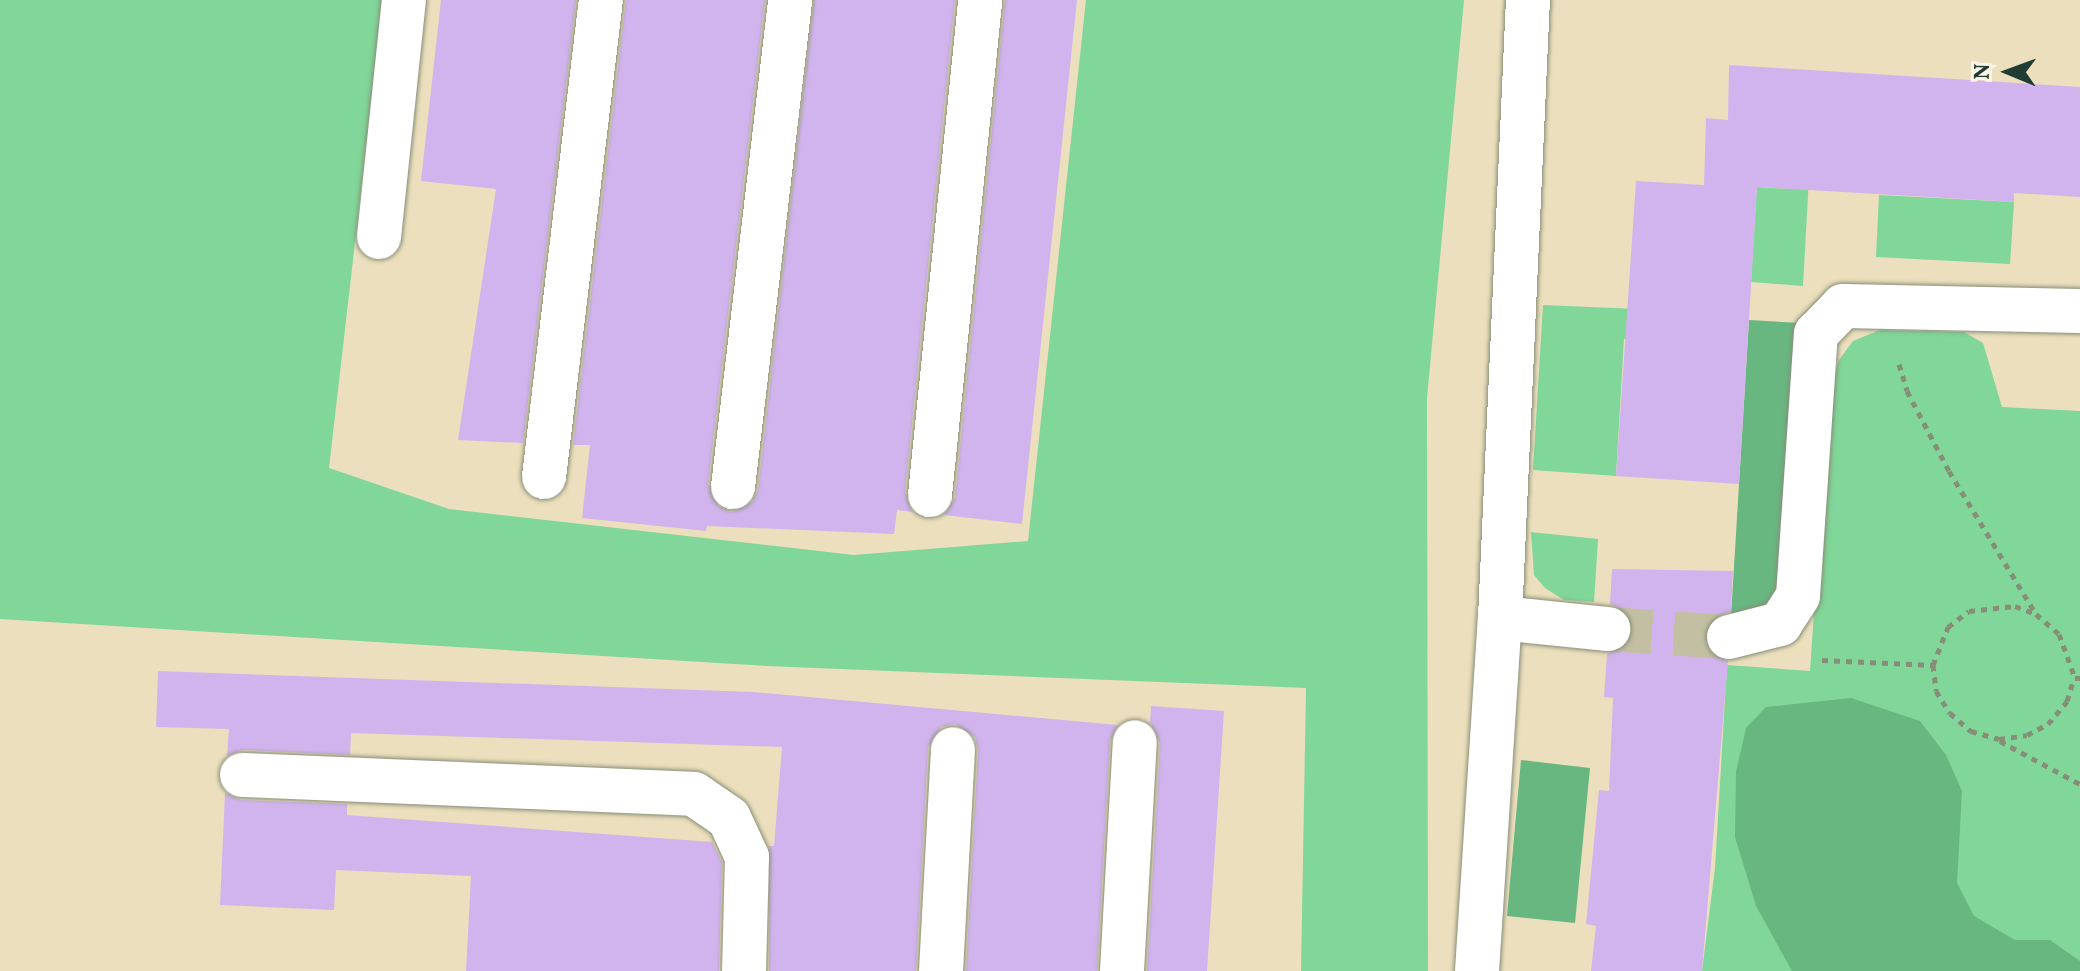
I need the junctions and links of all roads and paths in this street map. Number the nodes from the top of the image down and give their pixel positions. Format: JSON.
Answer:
{"nodes":[{"id":1,"x":404,"y":0,"type":"edge"},
{"id":2,"x":601,"y":0,"type":"edge"},
{"id":3,"x":790,"y":0,"type":"edge"},
{"id":4,"x":980,"y":0,"type":"edge"},
{"id":5,"x":1528,"y":0,"type":"edge"},
{"id":6,"x":379,"y":237,"type":"dead end"},
{"id":7,"x":1888,"y":303,"type":"junction"},
{"id":8,"x":2080,"y":311,"type":"edge"},
{"id":9,"x":544,"y":477,"type":"dead end"},
{"id":10,"x":733,"y":487,"type":"dead end"},
{"id":11,"x":930,"y":495,"type":"dead end"},
{"id":12,"x":2036,"y":614,"type":"junction"},
{"id":13,"x":1500,"y":618,"type":"junction"},
{"id":14,"x":1608,"y":629,"type":"tunnel mouth"},
{"id":15,"x":1729,"y":637,"type":"tunnel mouth"},
{"id":16,"x":1817,"y":659,"type":"dead end"},
{"id":17,"x":1933,"y":665,"type":"junction"},
{"id":18,"x":2077,"y":678,"type":"edge"},
{"id":19,"x":1995,"y":738,"type":"junction"},
{"id":20,"x":1135,"y":742,"type":"dead end"},
{"id":21,"x":953,"y":749,"type":"dead end"},
{"id":22,"x":242,"y":775,"type":"dead end"},
{"id":23,"x":2080,"y":784,"type":"edge"},
{"id":24,"x":744,"y":971,"type":"edge"},
{"id":25,"x":941,"y":971,"type":"edge"},
{"id":26,"x":1122,"y":971,"type":"edge"},
{"id":27,"x":1477,"y":971,"type":"edge"}],
"edges":[{"from":1,"to":6,"type":"street"},
{"from":2,"to":9,"type":"street"},
{"from":3,"to":10,"type":"street"},
{"from":4,"to":11,"type":"street"},
{"from":5,"to":13,"type":"street"},
{"from":7,"to":8,"type":"street"},
{"from":7,"to":12,"type":"path"},
{"from":7,"to":15,"type":"street"},
{"from":12,"to":17,"type":"path"},
{"from":12,"to":18,"type":"path"},
{"from":13,"to":14,"type":"street"},
{"from":13,"to":27,"type":"street"},
{"from":16,"to":17,"type":"path"},
{"from":17,"to":19,"type":"path"},
{"from":18,"to":19,"type":"path"},
{"from":19,"to":23,"type":"path"},
{"from":20,"to":26,"type":"street"},
{"from":21,"to":25,"type":"street"},
{"from":22,"to":24,"type":"street"}]}
